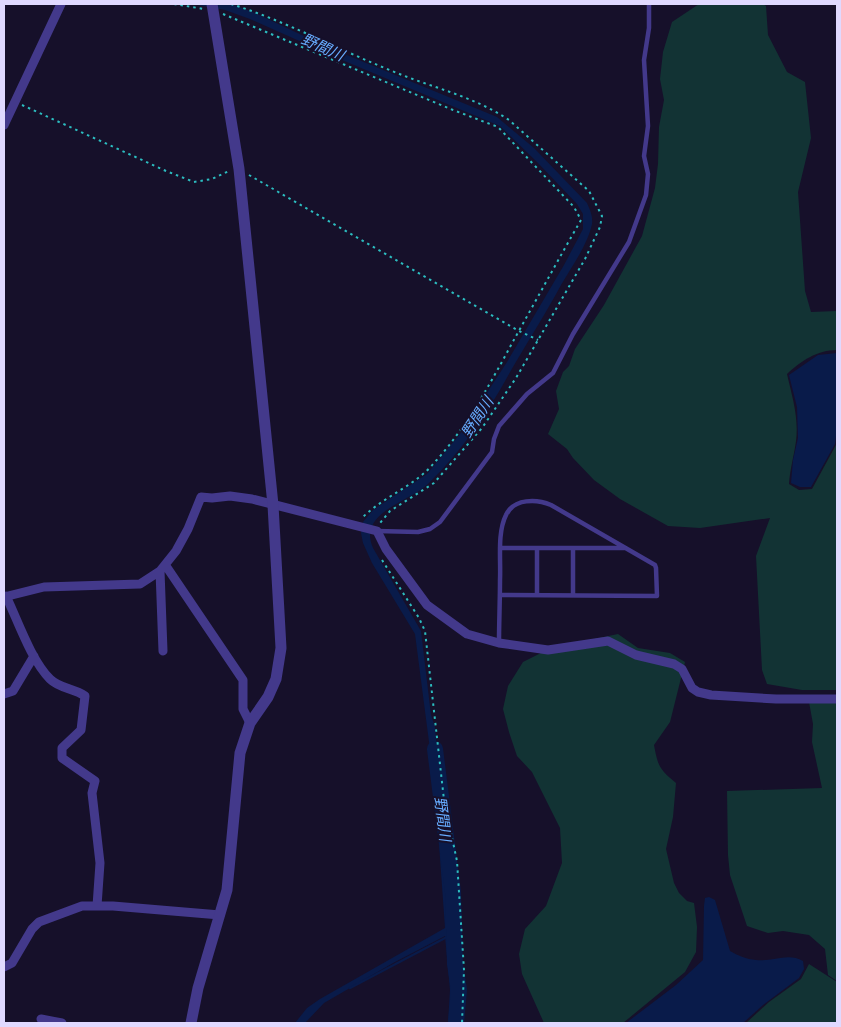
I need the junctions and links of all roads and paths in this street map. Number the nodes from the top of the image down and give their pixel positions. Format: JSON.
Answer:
{"nodes":[{"id":1,"x":61,"y":4,"type":"edge"},
{"id":2,"x":174,"y":4,"type":"edge"},
{"id":3,"x":231,"y":4,"type":"edge"},
{"id":4,"x":649,"y":4,"type":"edge"},
{"id":5,"x":212,"y":7,"type":"edge"},
{"id":6,"x":14,"y":101,"type":"junction"},
{"id":7,"x":4,"y":125,"type":"edge"},
{"id":8,"x":239,"y":169,"type":"junction"},
{"id":9,"x":519,"y":331,"type":"junction"},
{"id":10,"x":538,"y":340,"type":"junction"},
{"id":11,"x":273,"y":505,"type":"junction"},
{"id":12,"x":358,"y":526,"type":"junction"},
{"id":13,"x":377,"y":531,"type":"junction"},
{"id":14,"x":501,"y":548,"type":"junction"},
{"id":15,"x":537,"y":548,"type":"junction"},
{"id":16,"x":573,"y":548,"type":"junction"},
{"id":17,"x":626,"y":548,"type":"junction"},
{"id":18,"x":381,"y":558,"type":"dead end"},
{"id":19,"x":163,"y":568,"type":"junction"},
{"id":20,"x":500,"y":595,"type":"junction"},
{"id":21,"x":537,"y":595,"type":"junction"},
{"id":22,"x":572,"y":595,"type":"junction"},
{"id":23,"x":5,"y":596,"type":"edge"},
{"id":24,"x":499,"y":643,"type":"junction"},
{"id":25,"x":162,"y":651,"type":"dead end"},
{"id":26,"x":34,"y":656,"type":"junction"},
{"id":27,"x":4,"y":694,"type":"edge"},
{"id":28,"x":837,"y":699,"type":"edge"},
{"id":29,"x":250,"y":723,"type":"junction"},
{"id":30,"x":97,"y":906,"type":"junction"},
{"id":31,"x":220,"y":915,"type":"junction"},
{"id":32,"x":4,"y":967,"type":"edge"},
{"id":33,"x":41,"y":1019,"type":"dead end"},
{"id":34,"x":62,"y":1023,"type":"edge"},
{"id":35,"x":191,"y":1023,"type":"edge"},
{"id":36,"x":462,"y":1023,"type":"edge"}],
"edges":[{"from":1,"to":6,"type":"street"},
{"from":2,"to":5,"type":"path"},
{"from":3,"to":10,"type":"path"},
{"from":4,"to":13,"type":"lane"},
{"from":5,"to":8,"type":"street"},
{"from":5,"to":9,"type":"path"},
{"from":6,"to":7,"type":"street"},
{"from":6,"to":8,"type":"path"},
{"from":8,"to":9,"type":"path"},
{"from":8,"to":11,"type":"street"},
{"from":9,"to":10,"type":"path"},
{"from":9,"to":12,"type":"path"},
{"from":10,"to":13,"type":"path"},
{"from":11,"to":12,"type":"street"},
{"from":11,"to":19,"type":"street"},
{"from":11,"to":29,"type":"street"},
{"from":12,"to":13,"type":"street"},
{"from":13,"to":24,"type":"street"},
{"from":14,"to":15,"type":"lane"},
{"from":14,"to":17,"type":"lane"},
{"from":14,"to":20,"type":"lane"},
{"from":15,"to":16,"type":"lane"},
{"from":15,"to":21,"type":"lane"},
{"from":16,"to":17,"type":"lane"},
{"from":16,"to":22,"type":"lane"},
{"from":17,"to":22,"type":"lane"},
{"from":18,"to":36,"type":"path"},
{"from":19,"to":23,"type":"street"},
{"from":19,"to":25,"type":"street"},
{"from":19,"to":29,"type":"street"},
{"from":20,"to":21,"type":"lane"},
{"from":20,"to":24,"type":"lane"},
{"from":21,"to":22,"type":"lane"},
{"from":23,"to":26,"type":"street"},
{"from":24,"to":28,"type":"street"},
{"from":26,"to":27,"type":"street"},
{"from":26,"to":30,"type":"street"},
{"from":29,"to":31,"type":"street"},
{"from":30,"to":31,"type":"street"},
{"from":30,"to":32,"type":"street"},
{"from":31,"to":35,"type":"street"},
{"from":33,"to":34,"type":"street"}]}
